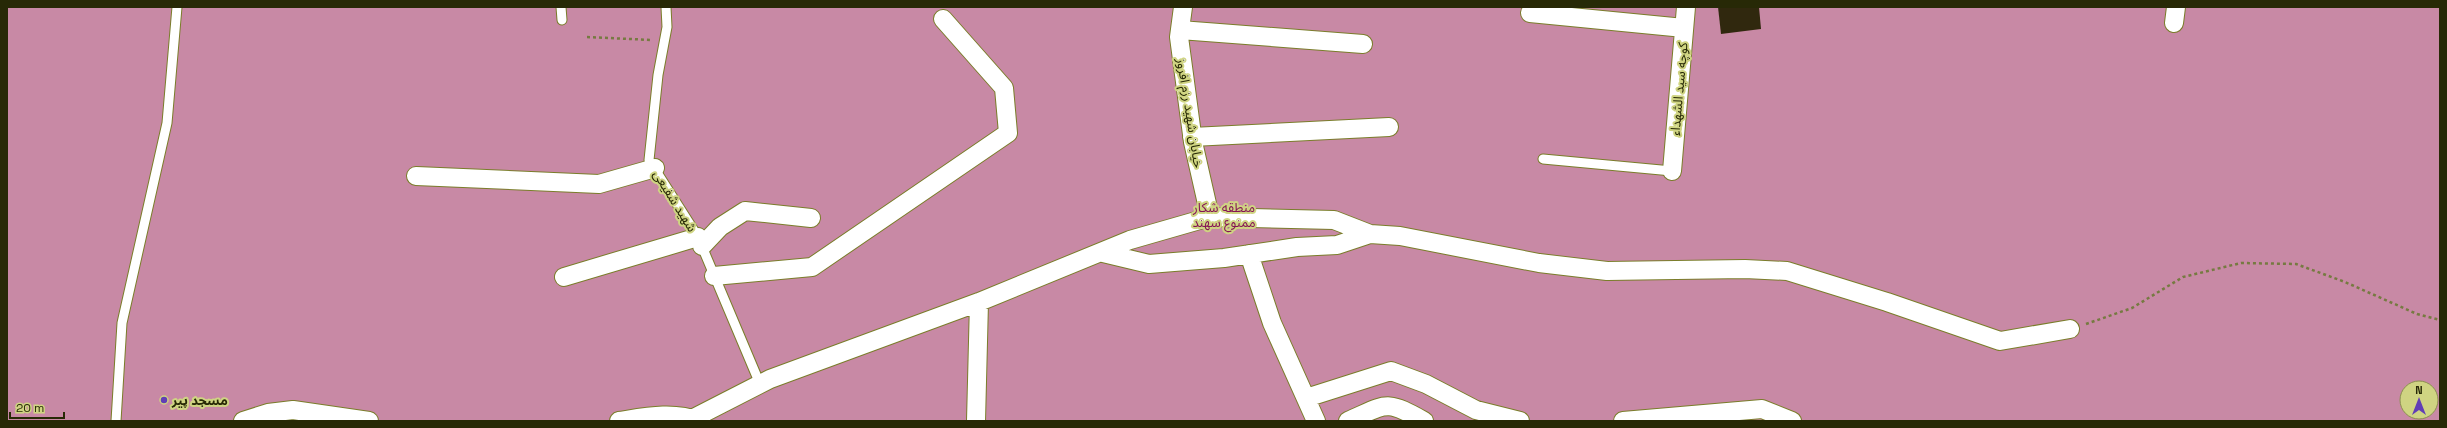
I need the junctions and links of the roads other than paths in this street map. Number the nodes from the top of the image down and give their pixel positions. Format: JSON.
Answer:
{"nodes":[{"id":1,"x":177,"y":7,"type":"edge"},
{"id":2,"x":562,"y":7,"type":"edge"},
{"id":3,"x":666,"y":7,"type":"edge"},
{"id":4,"x":1183,"y":7,"type":"edge"},
{"id":5,"x":1686,"y":7,"type":"edge"},
{"id":6,"x":1530,"y":13,"type":"dead end"},
{"id":7,"x":943,"y":19,"type":"dead end"},
{"id":8,"x":562,"y":20,"type":"dead end"},
{"id":9,"x":1684,"y":28,"type":"junction"},
{"id":10,"x":1180,"y":30,"type":"junction"},
{"id":11,"x":1363,"y":44,"type":"dead end"},
{"id":12,"x":1389,"y":126,"type":"dead end"},
{"id":13,"x":1192,"y":137,"type":"junction"},
{"id":14,"x":1543,"y":159,"type":"dead end"},
{"id":15,"x":655,"y":168,"type":"junction"},
{"id":16,"x":1672,"y":171,"type":"joint"},
{"id":17,"x":416,"y":176,"type":"dead end"},
{"id":18,"x":811,"y":218,"type":"dead end"},
{"id":19,"x":1210,"y":218,"type":"junction"},
{"id":20,"x":1370,"y":234,"type":"junction"},
{"id":21,"x":700,"y":241,"type":"junction"},
{"id":22,"x":1103,"y":253,"type":"junction"},
{"id":23,"x":1249,"y":254,"type":"junction"},
{"id":24,"x":714,"y":276,"type":"junction"},
{"id":25,"x":564,"y":277,"type":"dead end"},
{"id":26,"x":979,"y":302,"type":"junction"},
{"id":27,"x":2070,"y":329,"type":"road end"},
{"id":28,"x":760,"y":384,"type":"junction"},
{"id":29,"x":1306,"y":398,"type":"junction"},
{"id":30,"x":693,"y":420,"type":"edge"},
{"id":31,"x":116,"y":421,"type":"edge"},
{"id":32,"x":243,"y":421,"type":"edge"},
{"id":33,"x":369,"y":421,"type":"edge"},
{"id":34,"x":618,"y":421,"type":"edge"},
{"id":35,"x":976,"y":421,"type":"edge"},
{"id":36,"x":1316,"y":421,"type":"edge"},
{"id":37,"x":1348,"y":421,"type":"edge"},
{"id":38,"x":1424,"y":421,"type":"edge"},
{"id":39,"x":1520,"y":421,"type":"edge"},
{"id":40,"x":1623,"y":421,"type":"edge"},
{"id":41,"x":1792,"y":421,"type":"edge"}],
"edges":[{"from":1,"to":31,"type":"lane"},
{"from":2,"to":8,"type":"lane"},
{"from":3,"to":15,"type":"lane","name":"شهید شفیعی"},
{"from":4,"to":10,"type":"street","name":"خیابان شهید رزم افروز"},
{"from":5,"to":9,"type":"street","name":"کوچه سید الشهداء"},
{"from":6,"to":9,"type":"street"},
{"from":7,"to":24,"type":"street"},
{"from":9,"to":16,"type":"street","name":"کوچه سید الشهداء"},
{"from":10,"to":11,"type":"street"},
{"from":10,"to":13,"type":"street","name":"خیابان شهید رزم افروز"},
{"from":12,"to":13,"type":"street"},
{"from":13,"to":19,"type":"street","name":"خیابان شهید رزم افروز"},
{"from":14,"to":16,"type":"lane"},
{"from":15,"to":17,"type":"street"},
{"from":15,"to":21,"type":"lane","name":"شهید شفیعی"},
{"from":18,"to":21,"type":"street"},
{"from":19,"to":20,"type":"street"},
{"from":19,"to":22,"type":"street"},
{"from":20,"to":23,"type":"street"},
{"from":20,"to":27,"type":"street"},
{"from":21,"to":24,"type":"lane","name":"شهید شفیعی"},
{"from":21,"to":25,"type":"street"},
{"from":22,"to":23,"type":"street"},
{"from":22,"to":26,"type":"street"},
{"from":23,"to":29,"type":"street"},
{"from":24,"to":28,"type":"lane","name":"شهید شفیعی"},
{"from":26,"to":28,"type":"street"},
{"from":26,"to":35,"type":"street"},
{"from":28,"to":30,"type":"street"},
{"from":29,"to":36,"type":"street"},
{"from":29,"to":39,"type":"street"},
{"from":30,"to":34,"type":"street"},
{"from":32,"to":33,"type":"street"},
{"from":37,"to":38,"type":"street"},
{"from":40,"to":41,"type":"street"}]}
